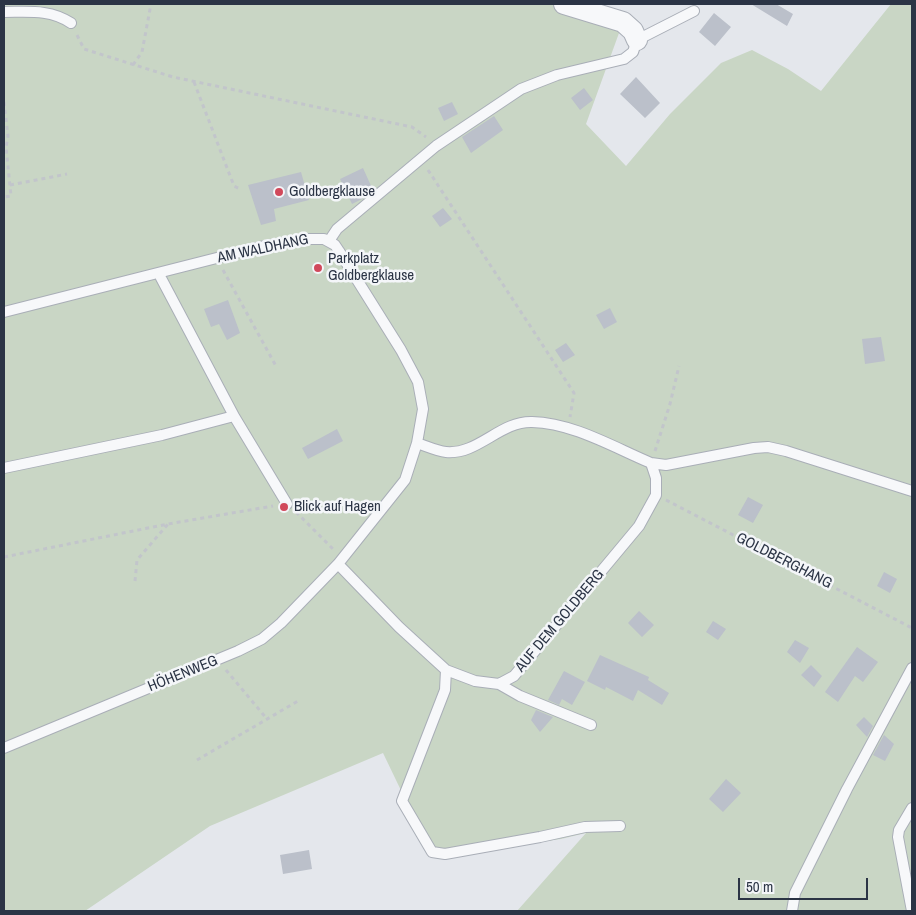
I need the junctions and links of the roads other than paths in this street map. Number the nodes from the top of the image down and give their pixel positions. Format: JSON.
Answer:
{"nodes":[{"id":1,"x":564,"y":4,"type":"edge"},
{"id":2,"x":694,"y":11,"type":"dead end"},
{"id":3,"x":4,"y":12,"type":"edge"},
{"id":4,"x":71,"y":23,"type":"road end"},
{"id":5,"x":637,"y":40,"type":"junction"},
{"id":6,"x":329,"y":241,"type":"junction"},
{"id":7,"x":160,"y":273,"type":"junction"},
{"id":8,"x":4,"y":312,"type":"edge"},
{"id":9,"x":234,"y":416,"type":"junction"},
{"id":10,"x":417,"y":443,"type":"junction"},
{"id":11,"x":651,"y":463,"type":"junction"},
{"id":12,"x":4,"y":468,"type":"edge"},
{"id":13,"x":912,"y":491,"type":"edge"},
{"id":14,"x":287,"y":504,"type":"road end"},
{"id":15,"x":341,"y":562,"type":"junction"},
{"id":16,"x":912,"y":668,"type":"edge"},
{"id":17,"x":446,"y":670,"type":"junction"},
{"id":18,"x":499,"y":684,"type":"junction"},
{"id":19,"x":591,"y":725,"type":"dead end"},
{"id":20,"x":4,"y":748,"type":"edge"},
{"id":21,"x":912,"y":808,"type":"edge"},
{"id":22,"x":620,"y":826,"type":"dead end"},
{"id":23,"x":792,"y":911,"type":"edge"},
{"id":24,"x":912,"y":911,"type":"edge"}],
"edges":[{"from":1,"to":5,"type":"street"},
{"from":2,"to":5,"type":"lane"},
{"from":3,"to":4,"type":"lane"},
{"from":5,"to":6,"type":"lane","name":"AM WALDHANG"},
{"from":6,"to":7,"type":"lane","name":"AM WALDHANG"},
{"from":6,"to":10,"type":"lane"},
{"from":7,"to":8,"type":"lane","name":"AM WALDHANG"},
{"from":7,"to":9,"type":"lane"},
{"from":9,"to":12,"type":"lane"},
{"from":9,"to":14,"type":"lane"},
{"from":10,"to":11,"type":"lane"},
{"from":10,"to":15,"type":"lane"},
{"from":11,"to":13,"type":"lane"},
{"from":11,"to":18,"type":"lane","name":"AUF DEM GOLDBERG"},
{"from":15,"to":17,"type":"lane"},
{"from":15,"to":20,"type":"lane","name":"HÖHENWEG"},
{"from":16,"to":23,"type":"lane"},
{"from":17,"to":18,"type":"lane"},
{"from":17,"to":22,"type":"lane"},
{"from":18,"to":19,"type":"lane"},
{"from":21,"to":24,"type":"lane"}]}
